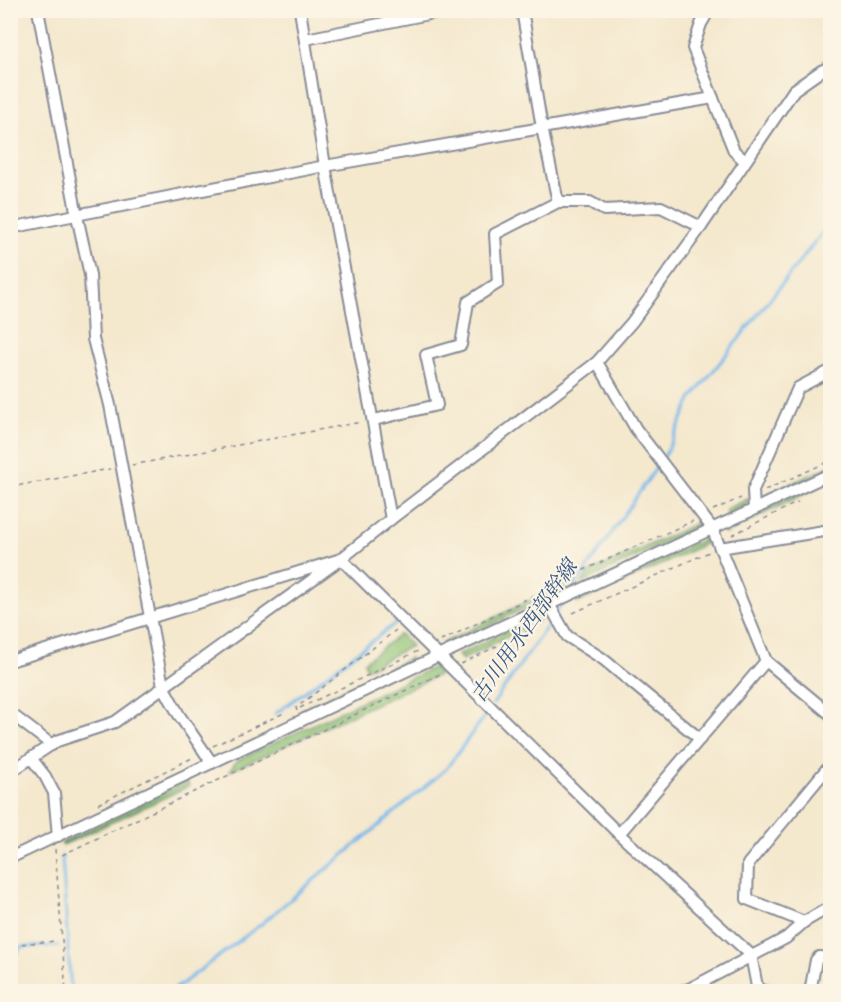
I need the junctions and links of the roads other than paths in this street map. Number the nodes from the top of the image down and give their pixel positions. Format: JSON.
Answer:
{"nodes":[{"id":1,"x":38,"y":10,"type":"edge"},
{"id":2,"x":300,"y":10,"type":"edge"},
{"id":3,"x":448,"y":10,"type":"edge"},
{"id":4,"x":522,"y":10,"type":"edge"},
{"id":5,"x":709,"y":10,"type":"edge"},
{"id":6,"x":306,"y":39,"type":"junction"},
{"id":7,"x":831,"y":67,"type":"edge"},
{"id":8,"x":713,"y":98,"type":"junction"},
{"id":9,"x":542,"y":128,"type":"junction"},
{"id":10,"x":745,"y":161,"type":"junction"},
{"id":11,"x":325,"y":166,"type":"junction"},
{"id":12,"x":558,"y":202,"type":"junction"},
{"id":13,"x":77,"y":216,"type":"junction"},
{"id":14,"x":701,"y":227,"type":"junction"},
{"id":15,"x":10,"y":228,"type":"edge"},
{"id":16,"x":597,"y":362,"type":"junction"},
{"id":17,"x":831,"y":371,"type":"edge"},
{"id":18,"x":374,"y":420,"type":"junction"},
{"id":19,"x":831,"y":474,"type":"edge"},
{"id":20,"x":754,"y":509,"type":"junction"},
{"id":21,"x":391,"y":519,"type":"junction"},
{"id":22,"x":712,"y":528,"type":"junction"},
{"id":23,"x":831,"y":530,"type":"edge"},
{"id":24,"x":718,"y":546,"type":"junction"},
{"id":25,"x":341,"y":560,"type":"junction"},
{"id":26,"x":549,"y":604,"type":"junction"},
{"id":27,"x":148,"y":618,"type":"junction"},
{"id":28,"x":438,"y":656,"type":"junction"},
{"id":29,"x":10,"y":661,"type":"edge"},
{"id":30,"x":766,"y":662,"type":"junction"},
{"id":31,"x":163,"y":686,"type":"junction"},
{"id":32,"x":10,"y":713,"type":"edge"},
{"id":33,"x":831,"y":714,"type":"edge"},
{"id":34,"x":700,"y":739,"type":"junction"},
{"id":35,"x":52,"y":745,"type":"junction"},
{"id":36,"x":31,"y":758,"type":"junction"},
{"id":37,"x":212,"y":763,"type":"junction"},
{"id":38,"x":831,"y":765,"type":"edge"},
{"id":39,"x":10,"y":772,"type":"edge"},
{"id":40,"x":619,"y":834,"type":"junction"},
{"id":41,"x":58,"y":836,"type":"junction"},
{"id":42,"x":10,"y":858,"type":"edge"},
{"id":43,"x":831,"y":907,"type":"edge"},
{"id":44,"x":804,"y":922,"type":"junction"},
{"id":45,"x":751,"y":955,"type":"junction"},
{"id":46,"x":831,"y":958,"type":"edge"},
{"id":47,"x":758,"y":991,"type":"edge"},
{"id":48,"x":675,"y":992,"type":"edge"},
{"id":49,"x":770,"y":992,"type":"edge"},
{"id":50,"x":810,"y":992,"type":"edge"}],
"edges":[{"from":1,"to":13,"type":"street"},
{"from":2,"to":6,"type":"street"},
{"from":3,"to":6,"type":"street"},
{"from":4,"to":9,"type":"street"},
{"from":5,"to":8,"type":"street"},
{"from":6,"to":11,"type":"street"},
{"from":7,"to":10,"type":"street"},
{"from":8,"to":9,"type":"street"},
{"from":8,"to":10,"type":"street"},
{"from":9,"to":11,"type":"street"},
{"from":9,"to":12,"type":"street"},
{"from":10,"to":14,"type":"street"},
{"from":11,"to":13,"type":"street"},
{"from":11,"to":18,"type":"street"},
{"from":12,"to":14,"type":"street"},
{"from":12,"to":18,"type":"street"},
{"from":13,"to":15,"type":"street"},
{"from":13,"to":27,"type":"street"},
{"from":14,"to":16,"type":"street"},
{"from":16,"to":21,"type":"street"},
{"from":16,"to":22,"type":"street"},
{"from":17,"to":20,"type":"street"},
{"from":18,"to":21,"type":"street"},
{"from":19,"to":20,"type":"street"},
{"from":20,"to":22,"type":"street"},
{"from":21,"to":25,"type":"street"},
{"from":22,"to":24,"type":"street"},
{"from":22,"to":26,"type":"street"},
{"from":23,"to":24,"type":"street"},
{"from":24,"to":30,"type":"street"},
{"from":25,"to":27,"type":"street"},
{"from":25,"to":28,"type":"street"},
{"from":25,"to":31,"type":"street"},
{"from":26,"to":28,"type":"street"},
{"from":26,"to":34,"type":"street"},
{"from":27,"to":29,"type":"street"},
{"from":27,"to":31,"type":"street"},
{"from":28,"to":37,"type":"street"},
{"from":28,"to":40,"type":"street"},
{"from":30,"to":33,"type":"street"},
{"from":30,"to":34,"type":"street"},
{"from":31,"to":35,"type":"street"},
{"from":31,"to":37,"type":"street"},
{"from":32,"to":35,"type":"street"},
{"from":34,"to":40,"type":"street"},
{"from":35,"to":36,"type":"street"},
{"from":36,"to":39,"type":"street"},
{"from":36,"to":41,"type":"street"},
{"from":37,"to":41,"type":"street"},
{"from":38,"to":44,"type":"street"},
{"from":40,"to":45,"type":"street"},
{"from":41,"to":42,"type":"street"},
{"from":43,"to":44,"type":"street"},
{"from":44,"to":45,"type":"street"},
{"from":45,"to":47,"type":"street"},
{"from":45,"to":48,"type":"street"},
{"from":46,"to":50,"type":"street"},
{"from":47,"to":49,"type":"street"}]}
